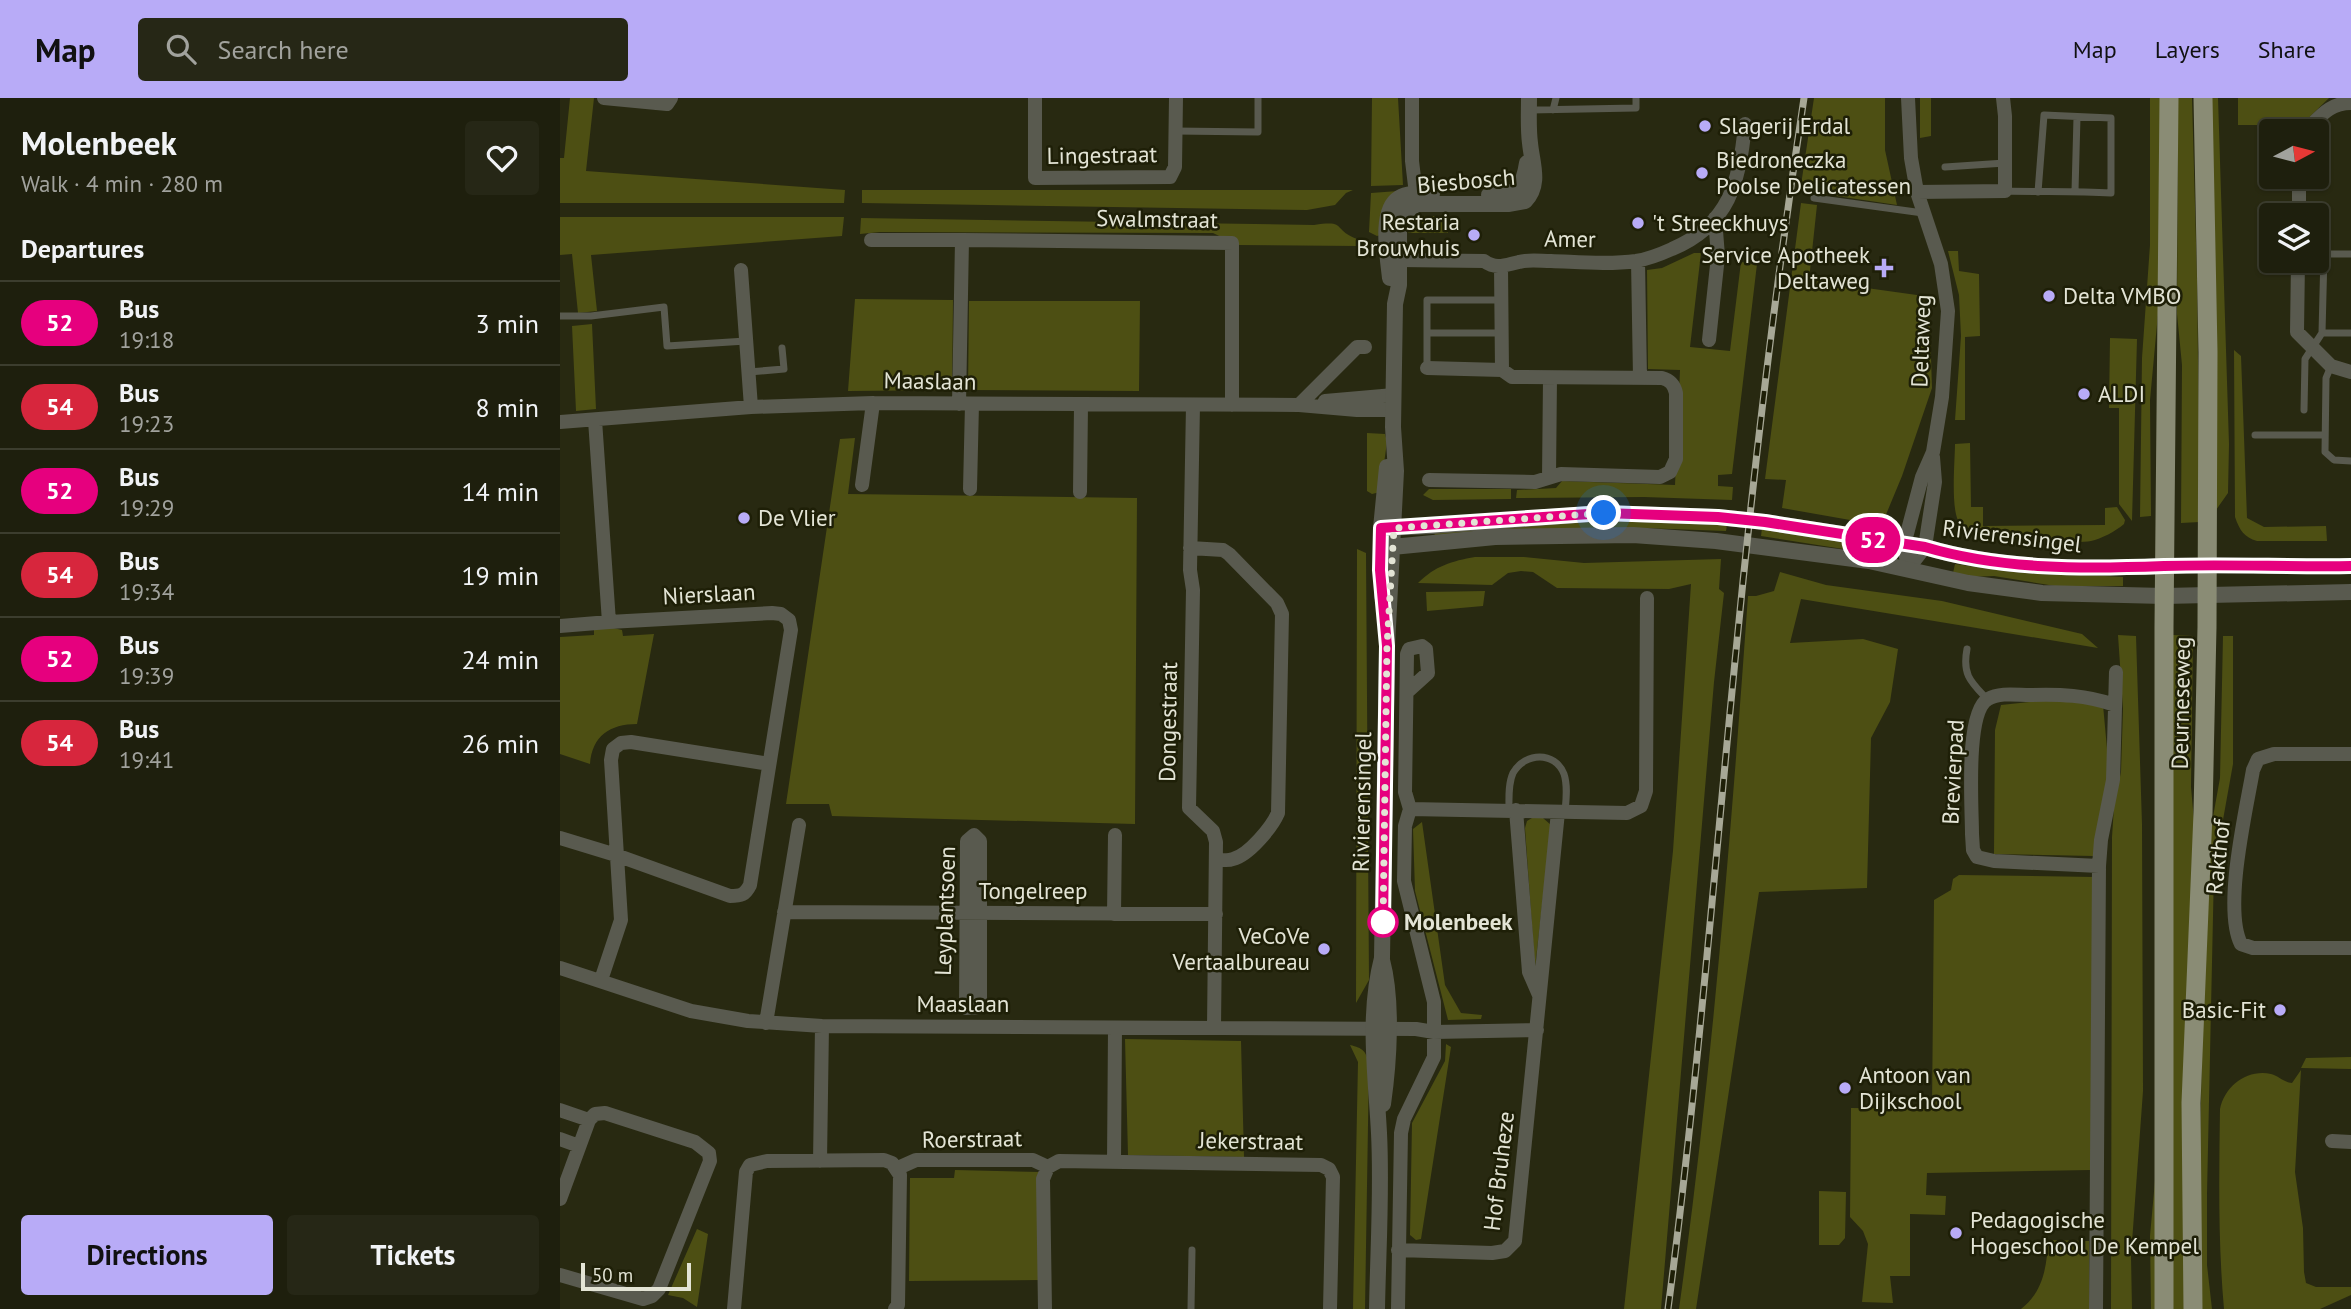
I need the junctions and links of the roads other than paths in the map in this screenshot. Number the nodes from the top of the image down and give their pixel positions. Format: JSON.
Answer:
{"nodes":[{"id":1,"x":604,"y":98,"type":"edge"},
{"id":2,"x":671,"y":98,"type":"edge"},
{"id":3,"x":1035,"y":98,"type":"edge"},
{"id":4,"x":1176,"y":98,"type":"edge"},
{"id":5,"x":1258,"y":98,"type":"edge"},
{"id":6,"x":1412,"y":98,"type":"edge"},
{"id":7,"x":1556,"y":98,"type":"edge"},
{"id":8,"x":1636,"y":98,"type":"edge"},
{"id":9,"x":1908,"y":98,"type":"edge"},
{"id":10,"x":2003,"y":98,"type":"edge"},
{"id":11,"x":2169,"y":98,"type":"edge"},
{"id":12,"x":2203,"y":98,"type":"edge"},
{"id":13,"x":2351,"y":103,"type":"edge"},
{"id":14,"x":1529,"y":104,"type":"edge"},
{"id":15,"x":1553,"y":110,"type":"junction"},
{"id":16,"x":2077,"y":117,"type":"junction"},
{"id":17,"x":2318,"y":119,"type":"edge"},
{"id":18,"x":1745,"y":124,"type":"dead end"},
{"id":19,"x":1175,"y":131,"type":"junction"},
{"id":20,"x":2005,"y":163,"type":"junction"},
{"id":21,"x":1945,"y":167,"type":"dead end"},
{"id":22,"x":2005,"y":191,"type":"junction"},
{"id":23,"x":2075,"y":191,"type":"junction"},
{"id":24,"x":1917,"y":192,"type":"junction"},
{"id":25,"x":2038,"y":192,"type":"junction"},
{"id":26,"x":1814,"y":198,"type":"dead end"},
{"id":27,"x":1417,"y":199,"type":"junction"},
{"id":28,"x":1923,"y":213,"type":"junction"},
{"id":29,"x":1715,"y":218,"type":"junction"},
{"id":30,"x":871,"y":240,"type":"dead end"},
{"id":31,"x":962,"y":240,"type":"junction"},
{"id":32,"x":2329,"y":253,"type":"edge"},
{"id":33,"x":2351,"y":254,"type":"edge"},
{"id":34,"x":1394,"y":260,"type":"junction"},
{"id":35,"x":1638,"y":261,"type":"junction"},
{"id":36,"x":1502,"y":267,"type":"junction"},
{"id":37,"x":741,"y":270,"type":"dead end"},
{"id":38,"x":2298,"y":273,"type":"edge"},
{"id":39,"x":2320,"y":273,"type":"edge"},
{"id":40,"x":1502,"y":300,"type":"junction"},
{"id":41,"x":560,"y":317,"type":"edge"},
{"id":42,"x":1427,"y":333,"type":"junction"},
{"id":43,"x":1502,"y":333,"type":"junction"},
{"id":44,"x":2322,"y":333,"type":"junction"},
{"id":45,"x":2351,"y":333,"type":"edge"},
{"id":46,"x":1709,"y":340,"type":"dead end"},
{"id":47,"x":746,"y":341,"type":"junction"},
{"id":48,"x":1365,"y":347,"type":"dead end"},
{"id":49,"x":2311,"y":347,"type":"junction"},
{"id":50,"x":782,"y":348,"type":"dead end"},
{"id":51,"x":2331,"y":366,"type":"junction"},
{"id":52,"x":1427,"y":368,"type":"joint"},
{"id":53,"x":1502,"y":370,"type":"junction"},
{"id":54,"x":749,"y":372,"type":"junction"},
{"id":55,"x":2351,"y":372,"type":"edge"},
{"id":56,"x":1550,"y":377,"type":"junction"},
{"id":57,"x":1640,"y":378,"type":"junction"},
{"id":58,"x":873,"y":402,"type":"junction"},
{"id":59,"x":1394,"y":402,"type":"junction"},
{"id":60,"x":966,"y":404,"type":"junction"},
{"id":61,"x":1081,"y":405,"type":"junction"},
{"id":62,"x":1193,"y":405,"type":"junction"},
{"id":63,"x":1232,"y":405,"type":"junction"},
{"id":64,"x":1299,"y":405,"type":"junction"},
{"id":65,"x":751,"y":407,"type":"junction"},
{"id":66,"x":2304,"y":410,"type":"dead end"},
{"id":67,"x":595,"y":420,"type":"junction"},
{"id":68,"x":560,"y":422,"type":"edge"},
{"id":69,"x":2255,"y":435,"type":"dead end"},
{"id":70,"x":2325,"y":435,"type":"junction"},
{"id":71,"x":1933,"y":452,"type":"junction"},
{"id":72,"x":2351,"y":461,"type":"edge"},
{"id":73,"x":1549,"y":477,"type":"junction"},
{"id":74,"x":1429,"y":480,"type":"dead end"},
{"id":75,"x":862,"y":485,"type":"dead end"},
{"id":76,"x":970,"y":489,"type":"dead end"},
{"id":77,"x":1080,"y":492,"type":"dead end"},
{"id":78,"x":1387,"y":528,"type":"junction"},
{"id":79,"x":1904,"y":545,"type":"junction"},
{"id":80,"x":1387,"y":547,"type":"junction"},
{"id":81,"x":1925,"y":547,"type":"junction"},
{"id":82,"x":1190,"y":548,"type":"junction"},
{"id":83,"x":2164,"y":566,"type":"junction"},
{"id":84,"x":2206,"y":566,"type":"junction"},
{"id":85,"x":2351,"y":566,"type":"edge"},
{"id":86,"x":1908,"y":569,"type":"junction"},
{"id":87,"x":2351,"y":592,"type":"edge"},
{"id":88,"x":2206,"y":595,"type":"junction"},
{"id":89,"x":2164,"y":596,"type":"junction"},
{"id":90,"x":1647,"y":598,"type":"dead end"},
{"id":91,"x":609,"y":622,"type":"junction"},
{"id":92,"x":560,"y":626,"type":"edge"},
{"id":93,"x":1967,"y":649,"type":"dead end"},
{"id":94,"x":2116,"y":672,"type":"dead end"},
{"id":95,"x":1407,"y":692,"type":"dead end"},
{"id":96,"x":1987,"y":699,"type":"junction"},
{"id":97,"x":2115,"y":705,"type":"junction"},
{"id":98,"x":2351,"y":754,"type":"edge"},
{"id":99,"x":769,"y":764,"type":"junction"},
{"id":100,"x":1410,"y":809,"type":"junction"},
{"id":101,"x":1513,"y":810,"type":"junction"},
{"id":102,"x":1562,"y":812,"type":"junction"},
{"id":103,"x":799,"y":825,"type":"dead end"},
{"id":104,"x":1115,"y":835,"type":"dead end"},
{"id":105,"x":560,"y":838,"type":"edge"},
{"id":106,"x":616,"y":855,"type":"junction"},
{"id":107,"x":1216,"y":859,"type":"junction"},
{"id":108,"x":2099,"y":866,"type":"junction"},
{"id":109,"x":784,"y":912,"type":"junction"},
{"id":110,"x":973,"y":913,"type":"junction"},
{"id":111,"x":1114,"y":914,"type":"junction"},
{"id":112,"x":1216,"y":914,"type":"junction"},
{"id":113,"x":2351,"y":948,"type":"edge"},
{"id":114,"x":560,"y":968,"type":"edge"},
{"id":115,"x":601,"y":980,"type":"junction"},
{"id":116,"x":1540,"y":998,"type":"junction"},
{"id":117,"x":766,"y":1023,"type":"junction"},
{"id":118,"x":822,"y":1026,"type":"junction"},
{"id":119,"x":1115,"y":1028,"type":"junction"},
{"id":120,"x":1214,"y":1028,"type":"junction"},
{"id":121,"x":1381,"y":1030,"type":"junction"},
{"id":122,"x":1537,"y":1030,"type":"junction"},
{"id":123,"x":1434,"y":1032,"type":"junction"},
{"id":124,"x":560,"y":1110,"type":"edge"},
{"id":125,"x":589,"y":1120,"type":"junction"},
{"id":126,"x":560,"y":1139,"type":"edge"},
{"id":127,"x":2332,"y":1141,"type":"dead end"},
{"id":128,"x":2351,"y":1142,"type":"edge"},
{"id":129,"x":579,"y":1146,"type":"junction"},
{"id":130,"x":820,"y":1161,"type":"junction"},
{"id":131,"x":1114,"y":1161,"type":"junction"},
{"id":132,"x":1048,"y":1167,"type":"junction"},
{"id":133,"x":898,"y":1168,"type":"junction"},
{"id":134,"x":560,"y":1199,"type":"edge"},
{"id":135,"x":1192,"y":1250,"type":"dead end"},
{"id":136,"x":1398,"y":1250,"type":"junction"},
{"id":137,"x":560,"y":1275,"type":"edge"},
{"id":138,"x":734,"y":1309,"type":"edge"},
{"id":139,"x":895,"y":1309,"type":"edge"},
{"id":140,"x":1045,"y":1309,"type":"edge"},
{"id":141,"x":1191,"y":1309,"type":"edge"},
{"id":142,"x":1330,"y":1309,"type":"edge"},
{"id":143,"x":1377,"y":1309,"type":"edge"},
{"id":144,"x":1398,"y":1309,"type":"edge"},
{"id":145,"x":2096,"y":1309,"type":"edge"},
{"id":146,"x":2164,"y":1309,"type":"edge"},
{"id":147,"x":2193,"y":1309,"type":"edge"}],
"edges":[{"from":1,"to":2,"type":"street"},
{"from":3,"to":19,"type":"street","name":"Lingestraat"},
{"from":4,"to":19,"type":"street","name":"Lingestraat"},
{"from":5,"to":19,"type":"lane"},
{"from":6,"to":27,"type":"street","name":"Biesbosch"},
{"from":7,"to":15,"type":"lane"},
{"from":8,"to":15,"type":"lane","name":"Biesbosch"},
{"from":9,"to":24,"type":"street","name":"Deltaweg"},
{"from":10,"to":20,"type":"street"},
{"from":11,"to":83,"type":"main road","name":"Deurneseweg"},
{"from":12,"to":84,"type":"main road","name":"Deurneseweg"},
{"from":13,"to":17,"type":"street"},
{"from":14,"to":15,"type":"lane","name":"Biesbosch"},
{"from":14,"to":27,"type":"street","name":"Biesbosch"},
{"from":16,"to":23,"type":"lane"},
{"from":16,"to":23,"type":"lane"},
{"from":16,"to":25,"type":"lane"},
{"from":18,"to":29,"type":"street","name":"Amer"},
{"from":20,"to":21,"type":"lane"},
{"from":20,"to":22,"type":"street"},
{"from":22,"to":24,"type":"street"},
{"from":22,"to":25,"type":"lane"},
{"from":23,"to":25,"type":"lane"},
{"from":24,"to":28,"type":"street","name":"Deltaweg"},
{"from":26,"to":28,"type":"lane"},
{"from":27,"to":34,"type":"street","name":"Biesbosch"},
{"from":28,"to":71,"type":"street","name":"Deltaweg"},
{"from":29,"to":35,"type":"street","name":"Amer"},
{"from":29,"to":46,"type":"street"},
{"from":30,"to":31,"type":"street","name":"Swalmstraat"},
{"from":31,"to":60,"type":"street"},
{"from":31,"to":63,"type":"street","name":"Swalmstraat"},
{"from":32,"to":33,"type":"lane"},
{"from":34,"to":36,"type":"street","name":"Amer"},
{"from":34,"to":59,"type":"street","name":"Biesbosch"},
{"from":35,"to":36,"type":"street","name":"Amer"},
{"from":35,"to":57,"type":"street"},
{"from":36,"to":40,"type":"street"},
{"from":37,"to":47,"type":"street"},
{"from":38,"to":49,"type":"street"},
{"from":39,"to":44,"type":"lane"},
{"from":40,"to":42,"type":"lane"},
{"from":40,"to":43,"type":"street"},
{"from":41,"to":47,"type":"lane"},
{"from":42,"to":43,"type":"lane"},
{"from":42,"to":52,"type":"lane"},
{"from":43,"to":53,"type":"street"},
{"from":44,"to":45,"type":"lane"},
{"from":44,"to":49,"type":"lane"},
{"from":47,"to":54,"type":"street"},
{"from":48,"to":64,"type":"street"},
{"from":49,"to":51,"type":"street"},
{"from":49,"to":66,"type":"lane"},
{"from":50,"to":54,"type":"lane"},
{"from":51,"to":55,"type":"street"},
{"from":51,"to":70,"type":"lane"},
{"from":52,"to":53,"type":"street"},
{"from":53,"to":56,"type":"street"},
{"from":54,"to":65,"type":"street"},
{"from":56,"to":57,"type":"street"},
{"from":56,"to":73,"type":"street"},
{"from":57,"to":73,"type":"street"},
{"from":58,"to":60,"type":"street","name":"Maaslaan"},
{"from":58,"to":65,"type":"street","name":"Maaslaan"},
{"from":58,"to":75,"type":"street"},
{"from":59,"to":64,"type":"street","name":"Maaslaan"},
{"from":59,"to":78,"type":"street","name":"Biesbosch"},
{"from":60,"to":61,"type":"street","name":"Maaslaan"},
{"from":60,"to":76,"type":"street"},
{"from":61,"to":62,"type":"street","name":"Maaslaan"},
{"from":61,"to":77,"type":"street"},
{"from":62,"to":63,"type":"street","name":"Maaslaan"},
{"from":62,"to":82,"type":"street","name":"Dongestraat"},
{"from":63,"to":64,"type":"street","name":"Maaslaan"},
{"from":65,"to":67,"type":"street","name":"Maaslaan"},
{"from":67,"to":68,"type":"street","name":"Maaslaan"},
{"from":67,"to":91,"type":"street"},
{"from":69,"to":70,"type":"lane"},
{"from":70,"to":72,"type":"lane"},
{"from":71,"to":79,"type":"street","name":"Deltaweg"},
{"from":71,"to":81,"type":"street","name":"Deltaweg"},
{"from":73,"to":74,"type":"street"},
{"from":78,"to":79,"type":"street","name":"Rivierensingel"},
{"from":78,"to":80,"type":"street","name":"Rivierensingel"},
{"from":79,"to":81,"type":"street","name":"Rivierensingel"},
{"from":79,"to":86,"type":"street","name":"Deltaweg"},
{"from":80,"to":86,"type":"street"},
{"from":80,"to":121,"type":"street","name":"Rivierensingel"},
{"from":81,"to":83,"type":"street","name":"Rivierensingel"},
{"from":81,"to":86,"type":"street","name":"Deltaweg"},
{"from":82,"to":107,"type":"street","name":"Dongestraat"},
{"from":82,"to":107,"type":"street"},
{"from":83,"to":84,"type":"street","name":"Rivierensingel"},
{"from":83,"to":89,"type":"main road","name":"Deurneseweg"},
{"from":84,"to":85,"type":"street","name":"Rivierensingel"},
{"from":84,"to":88,"type":"main road","name":"Deurneseweg"},
{"from":86,"to":89,"type":"street"},
{"from":87,"to":88,"type":"street"},
{"from":88,"to":89,"type":"street"},
{"from":88,"to":147,"type":"main road","name":"Deurneseweg"},
{"from":89,"to":146,"type":"main road","name":"Deurneseweg"},
{"from":90,"to":102,"type":"street"},
{"from":91,"to":92,"type":"street"},
{"from":91,"to":99,"type":"street","name":"Nierslaan"},
{"from":93,"to":96,"type":"lane"},
{"from":94,"to":97,"type":"street"},
{"from":95,"to":100,"type":"street"},
{"from":96,"to":97,"type":"street","name":"Brevierpad"},
{"from":96,"to":108,"type":"street","name":"Brevierpad"},
{"from":97,"to":108,"type":"street"},
{"from":98,"to":113,"type":"street","name":"Rakthof"},
{"from":99,"to":106,"type":"street"},
{"from":99,"to":106,"type":"street","name":"Nierslaan"},
{"from":100,"to":101,"type":"street"},
{"from":100,"to":123,"type":"street"},
{"from":101,"to":102,"type":"street"},
{"from":101,"to":102,"type":"lane"},
{"from":101,"to":116,"type":"street","name":"Hof Bruheze"},
{"from":102,"to":116,"type":"street","name":"Hof Bruheze"},
{"from":103,"to":109,"type":"street"},
{"from":104,"to":111,"type":"street","name":"Tongelreep"},
{"from":105,"to":106,"type":"street","name":"Nierslaan"},
{"from":106,"to":115,"type":"street"},
{"from":107,"to":112,"type":"street","name":"Dongestraat"},
{"from":108,"to":145,"type":"street"},
{"from":109,"to":110,"type":"street","name":"Tongelreep"},
{"from":109,"to":117,"type":"street"},
{"from":110,"to":110,"type":"street","name":"Leyplantsoen"},
{"from":110,"to":111,"type":"street","name":"Tongelreep"},
{"from":111,"to":112,"type":"street","name":"Tongelreep"},
{"from":112,"to":120,"type":"street","name":"Dongestraat"},
{"from":114,"to":115,"type":"street","name":"Maaslaan"},
{"from":115,"to":117,"type":"street","name":"Maaslaan"},
{"from":116,"to":122,"type":"street","name":"Hof Bruheze"},
{"from":117,"to":118,"type":"street","name":"Maaslaan"},
{"from":118,"to":119,"type":"street","name":"Maaslaan"},
{"from":118,"to":130,"type":"street"},
{"from":119,"to":120,"type":"street","name":"Maaslaan"},
{"from":119,"to":131,"type":"street"},
{"from":120,"to":121,"type":"street","name":"Maaslaan"},
{"from":121,"to":123,"type":"street"},
{"from":121,"to":143,"type":"street","name":"Rivierensingel"},
{"from":122,"to":123,"type":"street"},
{"from":122,"to":136,"type":"street","name":"Hof Bruheze"},
{"from":123,"to":136,"type":"street"},
{"from":124,"to":125,"type":"street"},
{"from":125,"to":129,"type":"street"},
{"from":125,"to":137,"type":"street"},
{"from":126,"to":129,"type":"street"},
{"from":127,"to":128,"type":"street"},
{"from":129,"to":134,"type":"street"},
{"from":130,"to":133,"type":"street","name":"Roerstraat"},
{"from":130,"to":138,"type":"street","name":"Roerstraat"},
{"from":131,"to":132,"type":"street","name":"Jekerstraat"},
{"from":131,"to":142,"type":"street","name":"Jekerstraat"},
{"from":132,"to":133,"type":"street","name":"Roerstraat"},
{"from":132,"to":140,"type":"street"},
{"from":133,"to":139,"type":"street","name":"Roerstraat"},
{"from":135,"to":141,"type":"lane"},
{"from":136,"to":144,"type":"street"}]}
